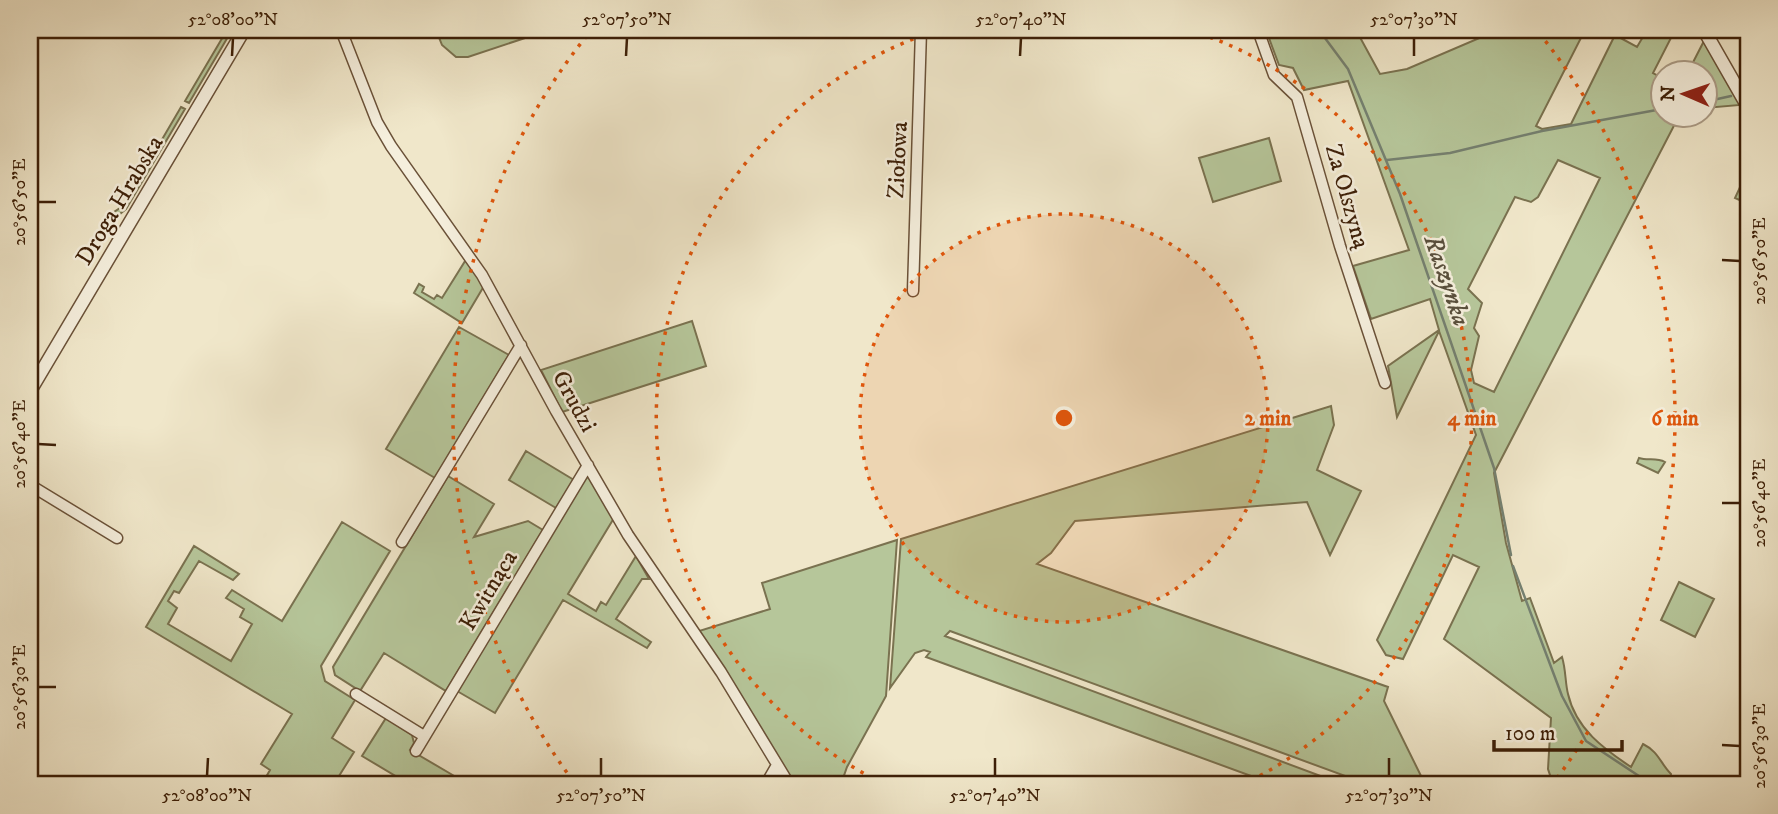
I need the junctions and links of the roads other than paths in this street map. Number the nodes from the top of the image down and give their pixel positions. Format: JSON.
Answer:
{"nodes":[{"id":1,"x":244,"y":30,"type":"edge"},
{"id":2,"x":341,"y":30,"type":"edge"},
{"id":3,"x":921,"y":30,"type":"edge"},
{"id":4,"x":1258,"y":30,"type":"edge"},
{"id":5,"x":1704,"y":30,"type":"edge"},
{"id":6,"x":1748,"y":107,"type":"edge"},
{"id":7,"x":913,"y":291,"type":"dead end"},
{"id":8,"x":521,"y":345,"type":"junction"},
{"id":9,"x":1385,"y":383,"type":"dead end"},
{"id":10,"x":30,"y":391,"type":"edge"},
{"id":11,"x":588,"y":466,"type":"junction"},
{"id":12,"x":30,"y":485,"type":"edge"},
{"id":13,"x":117,"y":538,"type":"dead end"},
{"id":14,"x":402,"y":542,"type":"dead end"},
{"id":15,"x":356,"y":694,"type":"dead end"},
{"id":16,"x":424,"y":736,"type":"junction"},
{"id":17,"x":416,"y":751,"type":"dead end"},
{"id":18,"x":777,"y":765,"type":"junction"},
{"id":19,"x":766,"y":784,"type":"edge"},
{"id":20,"x":789,"y":784,"type":"edge"}],
"edges":[{"from":1,"to":10,"type":"street","name":"Droga Hrabska"},
{"from":2,"to":8,"type":"street","name":"Grudzi"},
{"from":3,"to":7,"type":"street","name":"Ziołowa"},
{"from":4,"to":9,"type":"street","name":"Za Olszyną"},
{"from":5,"to":6,"type":"street"},
{"from":8,"to":11,"type":"street","name":"Grudzi"},
{"from":8,"to":14,"type":"street"},
{"from":11,"to":16,"type":"street","name":"Kwitnąca"},
{"from":11,"to":18,"type":"street","name":"Grudzi"},
{"from":12,"to":13,"type":"street"},
{"from":15,"to":16,"type":"street"},
{"from":16,"to":17,"type":"street","name":"Kwitnąca"},
{"from":18,"to":19,"type":"street"},
{"from":18,"to":20,"type":"street","name":"Grudzi"}]}
